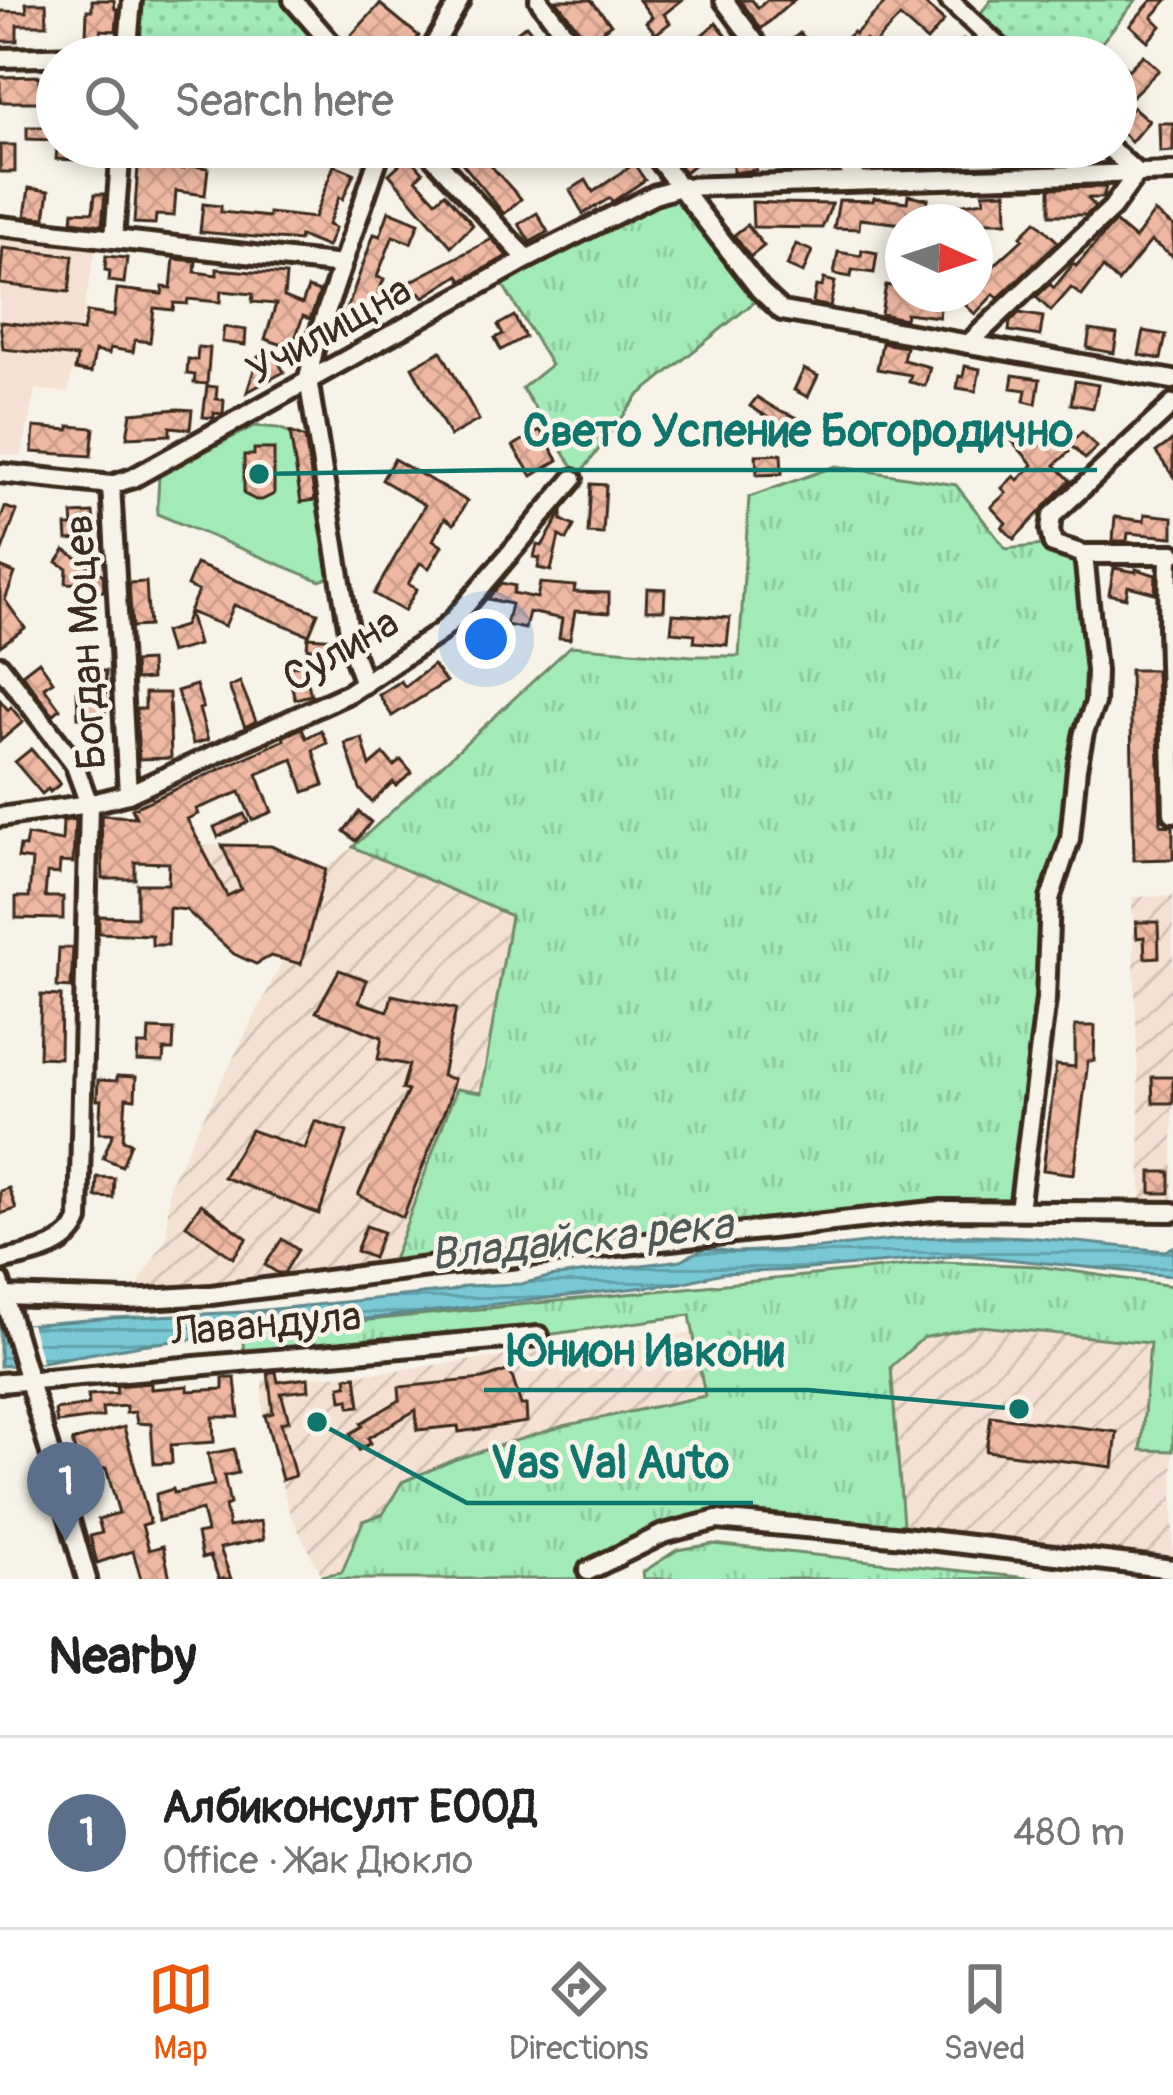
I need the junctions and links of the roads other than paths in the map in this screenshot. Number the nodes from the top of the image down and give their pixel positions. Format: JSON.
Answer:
{"nodes":[{"id":1,"x":132,"y":0,"type":"edge"},
{"id":2,"x":293,"y":0,"type":"edge"},
{"id":3,"x":460,"y":0,"type":"edge"},
{"id":4,"x":538,"y":0,"type":"edge"},
{"id":5,"x":724,"y":0,"type":"edge"},
{"id":6,"x":949,"y":0,"type":"edge"},
{"id":7,"x":129,"y":36,"type":"edge"},
{"id":8,"x":325,"y":36,"type":"edge"},
{"id":9,"x":439,"y":36,"type":"edge"},
{"id":10,"x":565,"y":36,"type":"edge"},
{"id":11,"x":751,"y":36,"type":"edge"},
{"id":12,"x":988,"y":36,"type":"edge"},
{"id":13,"x":36,"y":57,"type":"edge"},
{"id":14,"x":0,"y":58,"type":"edge"},
{"id":15,"x":119,"y":168,"type":"edge"},
{"id":16,"x":375,"y":168,"type":"edge"},
{"id":17,"x":443,"y":168,"type":"edge"},
{"id":18,"x":666,"y":168,"type":"edge"},
{"id":19,"x":848,"y":168,"type":"edge"},
{"id":20,"x":1131,"y":168,"type":"edge"},
{"id":21,"x":1173,"y":172,"type":"edge"},
{"id":22,"x":1137,"y":173,"type":"junction"},
{"id":23,"x":858,"y":181,"type":"junction"},
{"id":24,"x":680,"y":187,"type":"junction"},
{"id":25,"x":0,"y":226,"type":"edge"},
{"id":26,"x":114,"y":238,"type":"junction"},
{"id":27,"x":527,"y":259,"type":"junction"},
{"id":28,"x":342,"y":265,"type":"junction"},
{"id":29,"x":968,"y":344,"type":"junction"},
{"id":30,"x":308,"y":379,"type":"junction"},
{"id":31,"x":1173,"y":380,"type":"edge"},
{"id":32,"x":1173,"y":404,"type":"edge"},
{"id":33,"x":0,"y":473,"type":"edge"},
{"id":34,"x":574,"y":479,"type":"dead end"},
{"id":35,"x":111,"y":485,"type":"junction"},
{"id":36,"x":1084,"y":554,"type":"junction"},
{"id":37,"x":1171,"y":554,"type":"edge"},
{"id":38,"x":0,"y":666,"type":"edge"},
{"id":39,"x":364,"y":684,"type":"junction"},
{"id":40,"x":128,"y":794,"type":"junction"},
{"id":41,"x":89,"y":804,"type":"junction"},
{"id":42,"x":1173,"y":813,"type":"edge"},
{"id":43,"x":0,"y":817,"type":"edge"},
{"id":44,"x":1018,"y":1210,"type":"junction"},
{"id":45,"x":1173,"y":1212,"type":"edge"},
{"id":46,"x":0,"y":1261,"type":"edge"},
{"id":47,"x":1,"y":1290,"type":"edge"},
{"id":48,"x":539,"y":1336,"type":"dead end"},
{"id":49,"x":27,"y":1371,"type":"junction"},
{"id":50,"x":0,"y":1383,"type":"edge"},
{"id":51,"x":1173,"y":1569,"type":"edge"},
{"id":52,"x":588,"y":1571,"type":"dead end"},
{"id":53,"x":87,"y":1579,"type":"edge"}],
"edges":[{"from":1,"to":7,"type":"street"},
{"from":2,"to":8,"type":"street"},
{"from":3,"to":9,"type":"street"},
{"from":4,"to":10,"type":"street"},
{"from":5,"to":11,"type":"street"},
{"from":6,"to":12,"type":"street"},
{"from":13,"to":14,"type":"street"},
{"from":15,"to":26,"type":"street"},
{"from":16,"to":28,"type":"street"},
{"from":17,"to":27,"type":"street"},
{"from":18,"to":24,"type":"street"},
{"from":19,"to":23,"type":"street"},
{"from":20,"to":22,"type":"street"},
{"from":21,"to":22,"type":"street"},
{"from":22,"to":23,"type":"street"},
{"from":22,"to":29,"type":"street"},
{"from":23,"to":24,"type":"street"},
{"from":24,"to":27,"type":"street","name":"Училищна"},
{"from":24,"to":29,"type":"street"},
{"from":25,"to":26,"type":"street"},
{"from":26,"to":28,"type":"street"},
{"from":27,"to":30,"type":"street","name":"Училищна"},
{"from":28,"to":30,"type":"street"},
{"from":29,"to":31,"type":"street"},
{"from":30,"to":35,"type":"street","name":"Училищна"},
{"from":30,"to":39,"type":"street"},
{"from":32,"to":36,"type":"street"},
{"from":33,"to":35,"type":"street"},
{"from":34,"to":39,"type":"street","name":"Сулина"},
{"from":35,"to":40,"type":"street","name":"Богдан Моцев"},
{"from":36,"to":37,"type":"street"},
{"from":36,"to":44,"type":"street"},
{"from":37,"to":42,"type":"street"},
{"from":38,"to":41,"type":"street"},
{"from":39,"to":40,"type":"street","name":"Сулина"},
{"from":40,"to":41,"type":"street","name":"Сулина"},
{"from":41,"to":43,"type":"street","name":"Сулина"},
{"from":41,"to":46,"type":"street"},
{"from":44,"to":45,"type":"street"},
{"from":44,"to":47,"type":"street"},
{"from":47,"to":49,"type":"street"},
{"from":48,"to":49,"type":"street","name":"Лавандула"},
{"from":49,"to":50,"type":"street","name":"Лавандула"},
{"from":49,"to":53,"type":"street"},
{"from":51,"to":52,"type":"street"}]}
